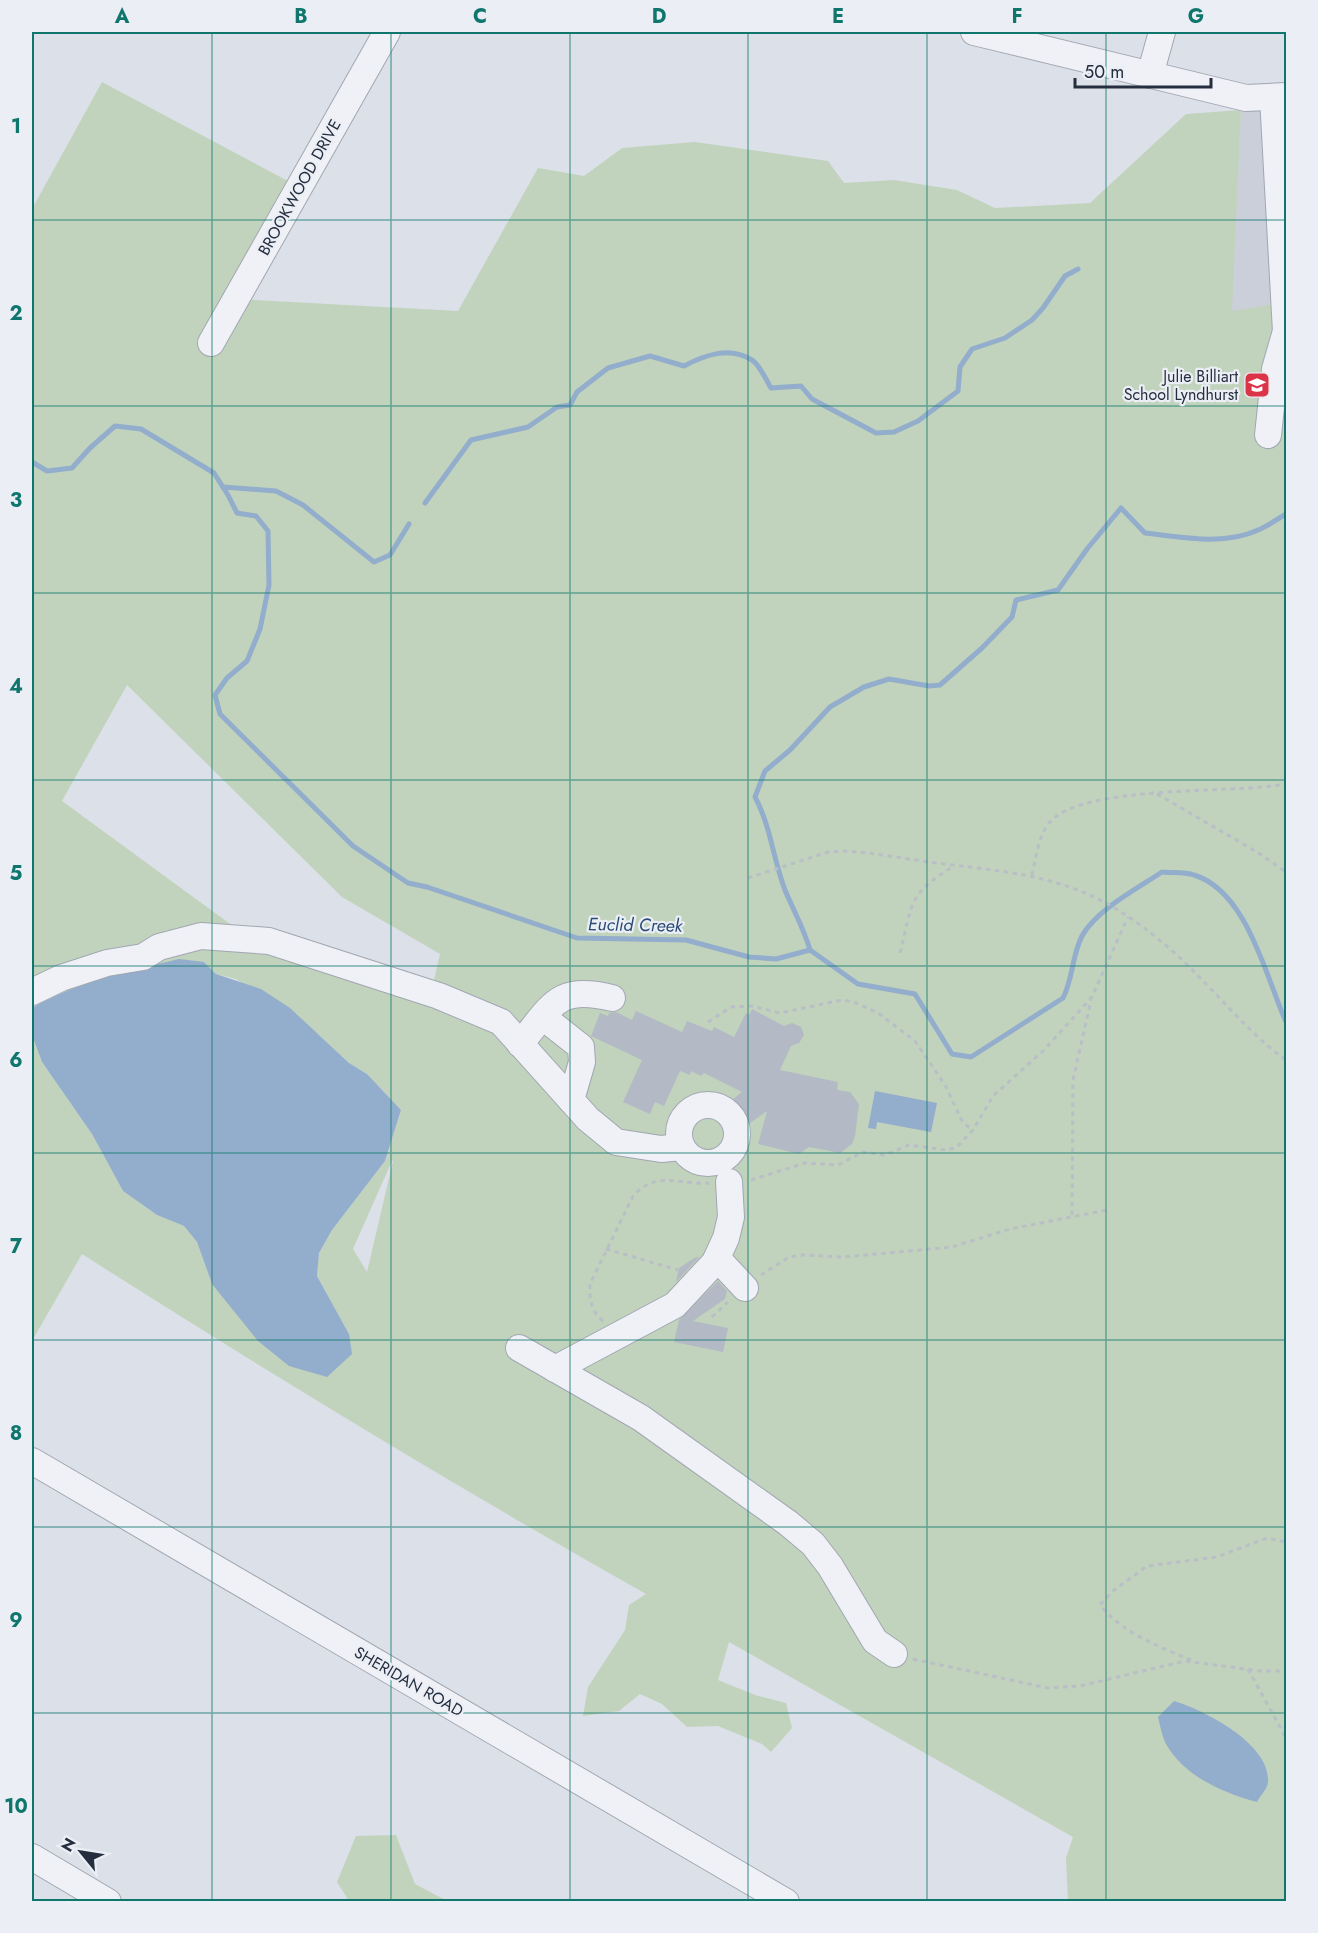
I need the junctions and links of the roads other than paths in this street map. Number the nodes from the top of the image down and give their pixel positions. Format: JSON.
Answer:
{"nodes":[{"id":1,"x":387,"y":32,"type":"edge"},
{"id":2,"x":974,"y":32,"type":"edge"},
{"id":3,"x":1162,"y":32,"type":"edge"},
{"id":4,"x":1150,"y":75,"type":"junction"},
{"id":5,"x":1280,"y":96,"type":"edge"},
{"id":6,"x":1286,"y":332,"type":"edge"},
{"id":7,"x":211,"y":343,"type":"dead end"},
{"id":8,"x":1268,"y":435,"type":"dead end"},
{"id":9,"x":32,"y":992,"type":"edge"},
{"id":10,"x":612,"y":998,"type":"dead end"},
{"id":11,"x":543,"y":1017,"type":"junction"},
{"id":12,"x":520,"y":1044,"type":"junction"},
{"id":13,"x":571,"y":1100,"type":"junction"},
{"id":14,"x":682,"y":1147,"type":"dead end"},
{"id":15,"x":729,"y":1182,"type":"road end"},
{"id":16,"x":717,"y":1258,"type":"junction"},
{"id":17,"x":745,"y":1288,"type":"road end"},
{"id":18,"x":519,"y":1348,"type":"dead end"},
{"id":19,"x":555,"y":1369,"type":"junction"},
{"id":20,"x":32,"y":1461,"type":"edge"},
{"id":21,"x":894,"y":1654,"type":"road end"},
{"id":22,"x":32,"y":1857,"type":"edge"},
{"id":23,"x":108,"y":1902,"type":"edge"},
{"id":24,"x":786,"y":1902,"type":"edge"}],
"edges":[{"from":1,"to":7,"type":"street","name":"BROOKWOOD DRIVE"},
{"from":2,"to":4,"type":"street"},
{"from":3,"to":4,"type":"street"},
{"from":4,"to":5,"type":"street"},
{"from":5,"to":6,"type":"street"},
{"from":6,"to":8,"type":"street"},
{"from":9,"to":12,"type":"street"},
{"from":10,"to":11,"type":"street"},
{"from":11,"to":12,"type":"street"},
{"from":11,"to":13,"type":"street"},
{"from":12,"to":13,"type":"street"},
{"from":13,"to":14,"type":"street"},
{"from":15,"to":16,"type":"street"},
{"from":16,"to":17,"type":"street"},
{"from":16,"to":19,"type":"street"},
{"from":18,"to":19,"type":"street"},
{"from":19,"to":21,"type":"street"},
{"from":20,"to":24,"type":"street","name":"SHERIDAN ROAD"},
{"from":22,"to":23,"type":"street"}]}
